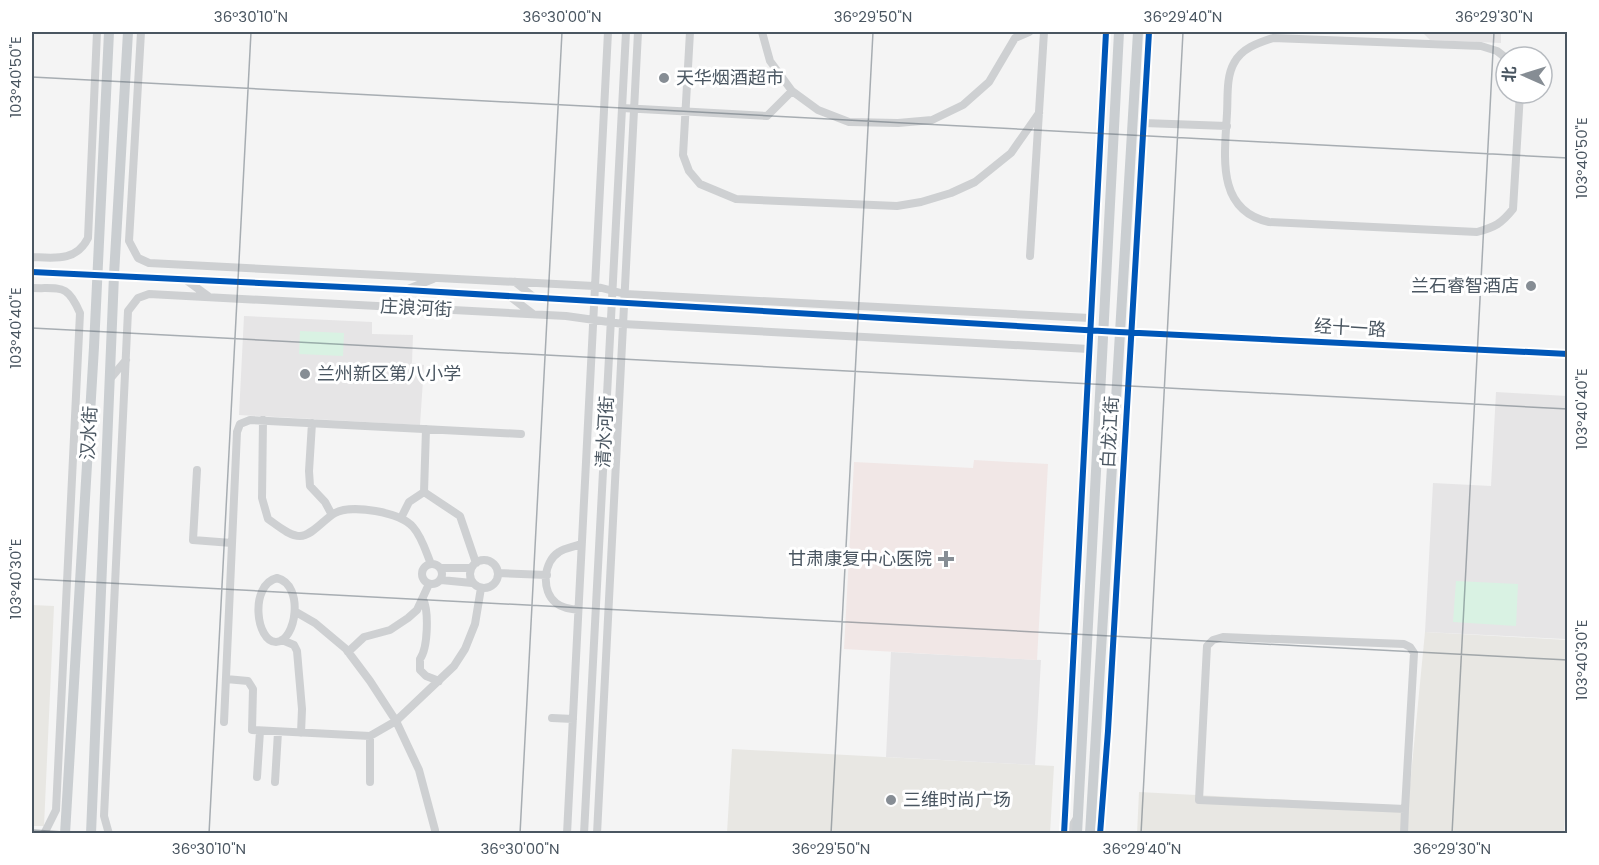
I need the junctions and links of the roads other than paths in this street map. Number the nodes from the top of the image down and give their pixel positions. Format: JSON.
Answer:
{"nodes":[{"id":1,"x":97,"y":32,"type":"edge"},
{"id":2,"x":109,"y":32,"type":"edge"},
{"id":3,"x":128,"y":32,"type":"edge"},
{"id":4,"x":141,"y":32,"type":"edge"},
{"id":5,"x":608,"y":32,"type":"edge"},
{"id":6,"x":626,"y":32,"type":"edge"},
{"id":7,"x":638,"y":32,"type":"edge"},
{"id":8,"x":690,"y":32,"type":"edge"},
{"id":9,"x":762,"y":32,"type":"edge"},
{"id":10,"x":1029,"y":32,"type":"edge"},
{"id":11,"x":1044,"y":32,"type":"edge"},
{"id":12,"x":1119,"y":32,"type":"edge"},
{"id":13,"x":1138,"y":32,"type":"edge"},
{"id":14,"x":1149,"y":32,"type":"edge"},
{"id":15,"x":1494,"y":50,"type":"edge"},
{"id":16,"x":792,"y":91,"type":"junction"},
{"id":17,"x":1519,"y":105,"type":"edge"},
{"id":18,"x":622,"y":108,"type":"junction"},
{"id":19,"x":634,"y":108,"type":"junction"},
{"id":20,"x":685,"y":111,"type":"junction"},
{"id":21,"x":1039,"y":113,"type":"junction"},
{"id":22,"x":1144,"y":123,"type":"junction"},
{"id":23,"x":1227,"y":126,"type":"junction"},
{"id":24,"x":102,"y":173,"type":"junction"},
{"id":25,"x":120,"y":173,"type":"junction"},
{"id":26,"x":90,"y":188,"type":"junction"},
{"id":27,"x":132,"y":192,"type":"junction"},
{"id":28,"x":1030,"y":256,"type":"dead end"},
{"id":29,"x":32,"y":257,"type":"edge"},
{"id":30,"x":192,"y":265,"type":"junction"},
{"id":31,"x":32,"y":272,"type":"edge"},
{"id":32,"x":98,"y":274,"type":"junction"},
{"id":33,"x":114,"y":275,"type":"junction"},
{"id":34,"x":437,"y":278,"type":"junction"},
{"id":35,"x":185,"y":279,"type":"junction"},
{"id":36,"x":213,"y":280,"type":"junction"},
{"id":37,"x":514,"y":282,"type":"junction"},
{"id":38,"x":594,"y":286,"type":"junction"},
{"id":39,"x":32,"y":288,"type":"edge"},
{"id":40,"x":406,"y":290,"type":"junction"},
{"id":41,"x":612,"y":291,"type":"junction"},
{"id":42,"x":625,"y":294,"type":"junction"},
{"id":43,"x":209,"y":297,"type":"junction"},
{"id":44,"x":511,"y":297,"type":"junction"},
{"id":45,"x":535,"y":298,"type":"junction"},
{"id":46,"x":593,"y":302,"type":"junction"},
{"id":47,"x":611,"y":303,"type":"junction"},
{"id":48,"x":624,"y":303,"type":"junction"},
{"id":49,"x":534,"y":315,"type":"junction"},
{"id":50,"x":1090,"y":318,"type":"dead end"},
{"id":51,"x":592,"y":320,"type":"junction"},
{"id":52,"x":610,"y":322,"type":"junction"},
{"id":53,"x":623,"y":324,"type":"junction"},
{"id":54,"x":1104,"y":331,"type":"junction"},
{"id":55,"x":1125,"y":332,"type":"junction"},
{"id":56,"x":94,"y":348,"type":"junction"},
{"id":57,"x":111,"y":348,"type":"junction"},
{"id":58,"x":1089,"y":349,"type":"dead end"},
{"id":59,"x":1568,"y":354,"type":"edge"},
{"id":60,"x":126,"y":360,"type":"junction"},
{"id":61,"x":77,"y":365,"type":"junction"},
{"id":62,"x":93,"y":366,"type":"junction"},
{"id":63,"x":110,"y":379,"type":"junction"},
{"id":64,"x":263,"y":420,"type":"junction"},
{"id":65,"x":312,"y":423,"type":"junction"},
{"id":66,"x":426,"y":429,"type":"junction"},
{"id":67,"x":520,"y":434,"type":"dead end"},
{"id":68,"x":197,"y":470,"type":"dead end"},
{"id":69,"x":424,"y":492,"type":"junction"},
{"id":70,"x":332,"y":514,"type":"junction"},
{"id":71,"x":401,"y":518,"type":"junction"},
{"id":72,"x":232,"y":543,"type":"junction"},
{"id":73,"x":103,"y":544,"type":"junction"},
{"id":74,"x":581,"y":544,"type":"junction"},
{"id":75,"x":117,"y":559,"type":"junction"},
{"id":76,"x":431,"y":564,"type":"junction"},
{"id":77,"x":473,"y":566,"type":"junction"},
{"id":78,"x":440,"y":568,"type":"junction"},
{"id":79,"x":498,"y":573,"type":"junction"},
{"id":80,"x":546,"y":575,"type":"junction"},
{"id":81,"x":67,"y":579,"type":"junction"},
{"id":82,"x":441,"y":580,"type":"junction"},
{"id":83,"x":472,"y":582,"type":"junction"},
{"id":84,"x":429,"y":584,"type":"junction"},
{"id":85,"x":481,"y":588,"type":"junction"},
{"id":86,"x":423,"y":599,"type":"junction"},
{"id":87,"x":79,"y":601,"type":"junction"},
{"id":88,"x":578,"y":610,"type":"junction"},
{"id":89,"x":296,"y":612,"type":"junction"},
{"id":90,"x":282,"y":640,"type":"junction"},
{"id":91,"x":348,"y":652,"type":"junction"},
{"id":92,"x":226,"y":679,"type":"junction"},
{"id":93,"x":439,"y":681,"type":"junction"},
{"id":94,"x":1098,"y":712,"type":"junction"},
{"id":95,"x":552,"y":718,"type":"dead end"},
{"id":96,"x":573,"y":719,"type":"junction"},
{"id":97,"x":396,"y":721,"type":"junction"},
{"id":98,"x":224,"y":722,"type":"dead end"},
{"id":99,"x":260,"y":730,"type":"junction"},
{"id":100,"x":1108,"y":731,"type":"junction"},
{"id":101,"x":278,"y":732,"type":"junction"},
{"id":102,"x":301,"y":733,"type":"junction"},
{"id":103,"x":370,"y":736,"type":"junction"},
{"id":104,"x":257,"y":777,"type":"dead end"},
{"id":105,"x":275,"y":782,"type":"dead end"},
{"id":106,"x":370,"y":782,"type":"dead end"},
{"id":107,"x":1405,"y":809,"type":"junction"},
{"id":108,"x":1101,"y":814,"type":"junction"},
{"id":109,"x":1078,"y":817,"type":"junction"},
{"id":110,"x":435,"y":830,"type":"dead end"},
{"id":111,"x":44,"y":834,"type":"edge"},
{"id":112,"x":65,"y":834,"type":"edge"},
{"id":113,"x":91,"y":834,"type":"edge"},
{"id":114,"x":109,"y":834,"type":"edge"},
{"id":115,"x":567,"y":834,"type":"edge"},
{"id":116,"x":584,"y":834,"type":"edge"},
{"id":117,"x":597,"y":834,"type":"edge"},
{"id":118,"x":1067,"y":834,"type":"edge"},
{"id":119,"x":1077,"y":834,"type":"edge"},
{"id":120,"x":1090,"y":834,"type":"edge"},
{"id":121,"x":1100,"y":834,"type":"edge"},
{"id":122,"x":1404,"y":834,"type":"edge"}],
"edges":[{"from":1,"to":26,"type":"street"},
{"from":2,"to":24,"type":"main road","name":"汉水街"},
{"from":3,"to":25,"type":"main road","name":"汉水街"},
{"from":4,"to":27,"type":"street"},
{"from":5,"to":38,"type":"street"},
{"from":6,"to":18,"type":"street","name":"清水河街"},
{"from":7,"to":19,"type":"street"},
{"from":8,"to":20,"type":"street"},
{"from":9,"to":16,"type":"street"},
{"from":10,"to":16,"type":"street"},
{"from":11,"to":21,"type":"street"},
{"from":12,"to":54,"type":"main road","name":"白龙江街"},
{"from":13,"to":55,"type":"main road","name":"白龙江街"},
{"from":14,"to":22,"type":"street","name":"白龙江街"},
{"from":15,"to":23,"type":"street"},
{"from":16,"to":20,"type":"street"},
{"from":17,"to":23,"type":"street"},
{"from":18,"to":19,"type":"street"},
{"from":18,"to":41,"type":"street","name":"清水河街"},
{"from":19,"to":20,"type":"street"},
{"from":19,"to":42,"type":"street"},
{"from":20,"to":21,"type":"street"},
{"from":21,"to":28,"type":"street"},
{"from":22,"to":23,"type":"street"},
{"from":22,"to":55,"type":"street","name":"白龙江街"},
{"from":24,"to":26,"type":"street"},
{"from":24,"to":32,"type":"main road","name":"汉水街"},
{"from":25,"to":27,"type":"street"},
{"from":25,"to":33,"type":"main road","name":"汉水街"},
{"from":26,"to":29,"type":"street"},
{"from":27,"to":30,"type":"street"},
{"from":30,"to":34,"type":"street"},
{"from":30,"to":36,"type":"street"},
{"from":31,"to":32,"type":"street","name":"经十一路"},
{"from":32,"to":33,"type":"street","name":"经十一路"},
{"from":32,"to":56,"type":"main road","name":"汉水街"},
{"from":33,"to":35,"type":"street","name":"经十一路"},
{"from":33,"to":57,"type":"main road","name":"汉水街"},
{"from":34,"to":37,"type":"street"},
{"from":34,"to":40,"type":"street"},
{"from":35,"to":36,"type":"street","name":"经十一路"},
{"from":35,"to":43,"type":"street"},
{"from":36,"to":40,"type":"street","name":"经十一路"},
{"from":37,"to":38,"type":"street"},
{"from":37,"to":45,"type":"street"},
{"from":38,"to":41,"type":"street"},
{"from":38,"to":46,"type":"street"},
{"from":39,"to":61,"type":"street"},
{"from":40,"to":44,"type":"street","name":"经十一路"},
{"from":41,"to":42,"type":"street"},
{"from":41,"to":47,"type":"street","name":"清水河街"},
{"from":42,"to":48,"type":"street"},
{"from":42,"to":50,"type":"street"},
{"from":43,"to":49,"type":"street","name":"庄浪河街"},
{"from":43,"to":60,"type":"street","name":"庄浪河街"},
{"from":44,"to":45,"type":"street","name":"经十一路"},
{"from":44,"to":49,"type":"street"},
{"from":45,"to":46,"type":"street","name":"经十一路"},
{"from":46,"to":47,"type":"street","name":"经十一路"},
{"from":46,"to":51,"type":"street"},
{"from":47,"to":48,"type":"street","name":"经十一路"},
{"from":47,"to":52,"type":"street","name":"清水河街"},
{"from":48,"to":53,"type":"street"},
{"from":48,"to":54,"type":"street","name":"经十一路"},
{"from":49,"to":51,"type":"street","name":"庄浪河街"},
{"from":51,"to":52,"type":"street","name":"庄浪河街"},
{"from":51,"to":74,"type":"street"},
{"from":52,"to":53,"type":"street","name":"庄浪河街"},
{"from":52,"to":116,"type":"street","name":"清水河街"},
{"from":53,"to":58,"type":"street","name":"庄浪河街"},
{"from":53,"to":117,"type":"street"},
{"from":54,"to":55,"type":"street","name":"经十一路"},
{"from":54,"to":109,"type":"main road","name":"白龙江街"},
{"from":55,"to":59,"type":"street","name":"经十一路"},
{"from":55,"to":94,"type":"main road","name":"白龙江街"},
{"from":55,"to":100,"type":"street","name":"白龙江街"},
{"from":56,"to":57,"type":"main road"},
{"from":56,"to":62,"type":"main road","name":"汉水街"},
{"from":57,"to":63,"type":"main road","name":"汉水街"},
{"from":60,"to":63,"type":"street"},
{"from":60,"to":75,"type":"street"},
{"from":61,"to":62,"type":"street"},
{"from":61,"to":81,"type":"street"},
{"from":62,"to":87,"type":"main road","name":"汉水街"},
{"from":63,"to":73,"type":"main road","name":"汉水街"},
{"from":64,"to":65,"type":"street"},
{"from":64,"to":70,"type":"street"},
{"from":64,"to":72,"type":"street"},
{"from":65,"to":66,"type":"street"},
{"from":65,"to":70,"type":"street"},
{"from":66,"to":67,"type":"street"},
{"from":66,"to":69,"type":"street"},
{"from":68,"to":72,"type":"street"},
{"from":69,"to":71,"type":"street"},
{"from":69,"to":77,"type":"street"},
{"from":70,"to":71,"type":"street"},
{"from":71,"to":76,"type":"street"},
{"from":72,"to":92,"type":"street"},
{"from":73,"to":75,"type":"street"},
{"from":73,"to":113,"type":"main road","name":"汉水街"},
{"from":74,"to":80,"type":"street"},
{"from":74,"to":88,"type":"street"},
{"from":75,"to":114,"type":"street"},
{"from":76,"to":78,"type":"street"},
{"from":76,"to":84,"type":"street"},
{"from":77,"to":78,"type":"street"},
{"from":77,"to":79,"type":"street"},
{"from":77,"to":83,"type":"street"},
{"from":78,"to":82,"type":"street"},
{"from":79,"to":80,"type":"street"},
{"from":79,"to":85,"type":"street"},
{"from":80,"to":88,"type":"street"},
{"from":81,"to":87,"type":"street"},
{"from":81,"to":111,"type":"street"},
{"from":82,"to":83,"type":"street"},
{"from":82,"to":84,"type":"street"},
{"from":83,"to":85,"type":"street"},
{"from":84,"to":86,"type":"street"},
{"from":85,"to":93,"type":"street"},
{"from":86,"to":91,"type":"street"},
{"from":86,"to":93,"type":"street"},
{"from":87,"to":112,"type":"main road","name":"汉水街"},
{"from":88,"to":96,"type":"street"},
{"from":89,"to":90,"type":"street"},
{"from":89,"to":90,"type":"street"},
{"from":89,"to":91,"type":"street"},
{"from":90,"to":102,"type":"street"},
{"from":91,"to":97,"type":"street"},
{"from":92,"to":98,"type":"street"},
{"from":92,"to":99,"type":"street"},
{"from":93,"to":97,"type":"street"},
{"from":94,"to":100,"type":"street"},
{"from":94,"to":120,"type":"main road","name":"白龙江街"},
{"from":95,"to":96,"type":"street"},
{"from":96,"to":115,"type":"street"},
{"from":97,"to":103,"type":"street"},
{"from":97,"to":110,"type":"street"},
{"from":99,"to":101,"type":"street"},
{"from":99,"to":104,"type":"street"},
{"from":100,"to":108,"type":"street","name":"白龙江街"},
{"from":101,"to":102,"type":"street"},
{"from":101,"to":105,"type":"street"},
{"from":102,"to":103,"type":"street"},
{"from":103,"to":106,"type":"street"},
{"from":107,"to":107,"type":"street"},
{"from":107,"to":122,"type":"street"},
{"from":108,"to":120,"type":"street"},
{"from":108,"to":121,"type":"street","name":"白龙江街"},
{"from":109,"to":118,"type":"street"},
{"from":109,"to":119,"type":"main road","name":"白龙江街"}]}
